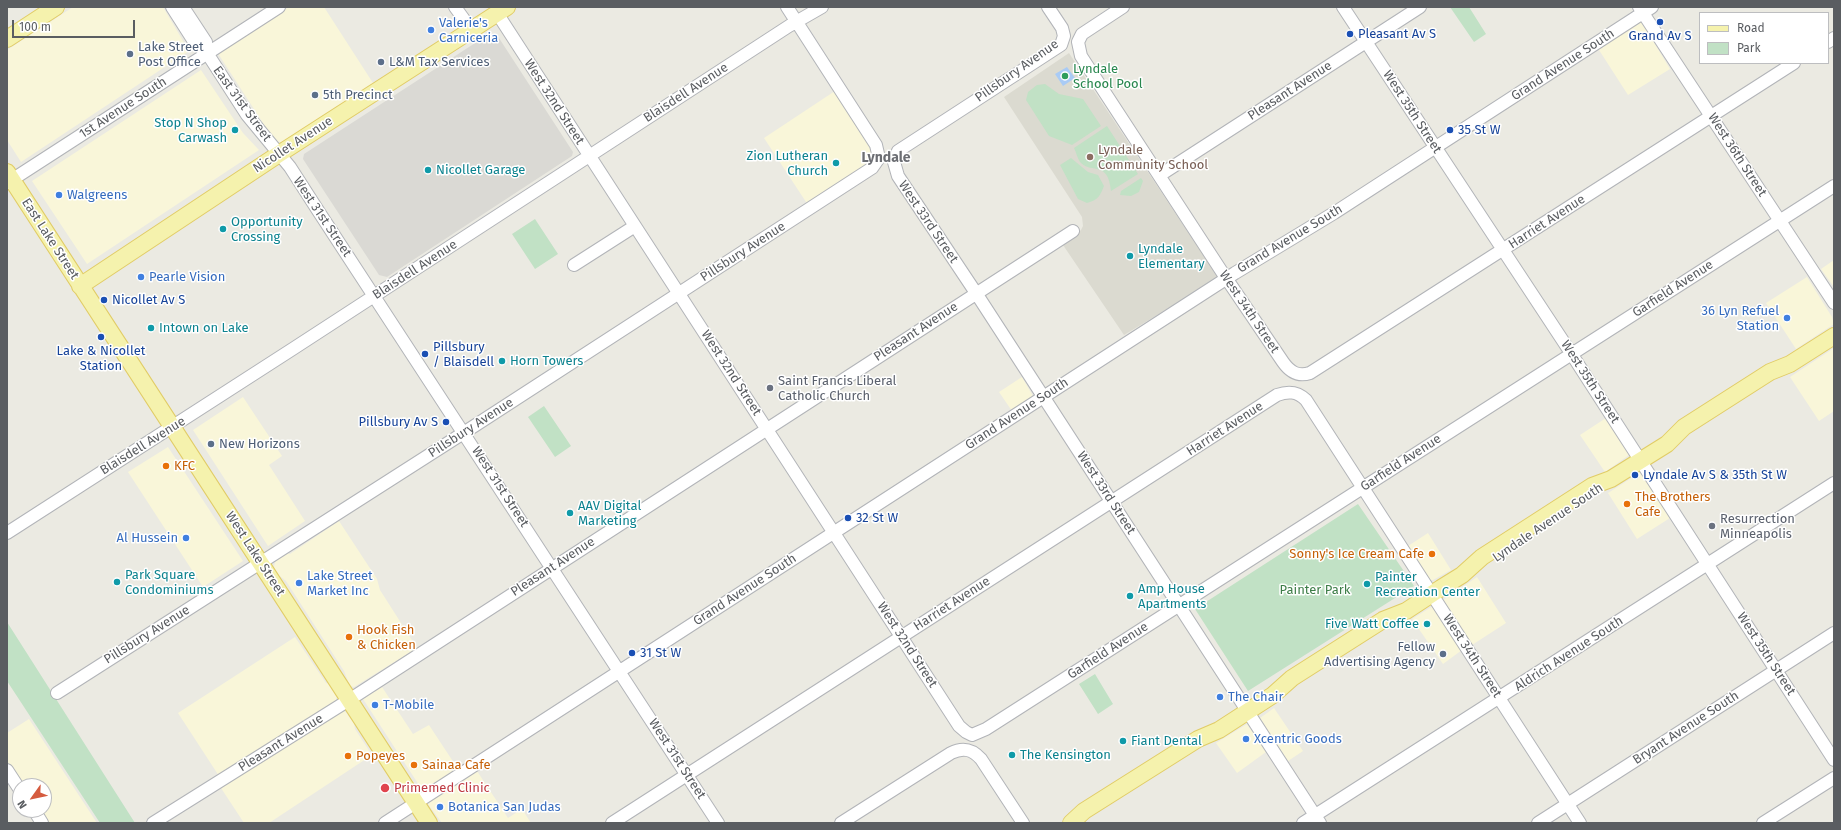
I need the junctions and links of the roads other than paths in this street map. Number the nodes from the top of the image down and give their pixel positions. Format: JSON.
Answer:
{"nodes":[{"id":1,"x":56,"y":7,"type":"edge"},
{"id":2,"x":172,"y":7,"type":"edge"},
{"id":3,"x":183,"y":7,"type":"edge"},
{"id":4,"x":279,"y":7,"type":"edge"},
{"id":5,"x":455,"y":7,"type":"edge"},
{"id":6,"x":787,"y":7,"type":"edge"},
{"id":7,"x":822,"y":7,"type":"edge"},
{"id":8,"x":1048,"y":7,"type":"edge"},
{"id":9,"x":1123,"y":7,"type":"edge"},
{"id":10,"x":1343,"y":7,"type":"edge"},
{"id":11,"x":1420,"y":7,"type":"edge"},
{"id":12,"x":1645,"y":9,"type":"edge"},
{"id":13,"x":502,"y":10,"type":"edge"},
{"id":14,"x":797,"y":22,"type":"junction"},
{"id":15,"x":471,"y":30,"type":"junction"},
{"id":16,"x":7,"y":39,"type":"edge"},
{"id":17,"x":1078,"y":42,"type":"joint"},
{"id":18,"x":1366,"y":42,"type":"junction"},
{"id":19,"x":207,"y":53,"type":"junction"},
{"id":20,"x":1792,"y":64,"type":"edge"},
{"id":21,"x":1711,"y":116,"type":"junction"},
{"id":22,"x":1436,"y":147,"type":"junction"},
{"id":23,"x":280,"y":154,"type":"junction"},
{"id":24,"x":589,"y":155,"type":"junction"},
{"id":25,"x":894,"y":162,"type":"joint"},
{"id":26,"x":1160,"y":175,"type":"junction"},
{"id":27,"x":9,"y":178,"type":"edge"},
{"id":28,"x":1834,"y":186,"type":"edge"},
{"id":29,"x":1780,"y":221,"type":"junction"},
{"id":30,"x":635,"y":226,"type":"junction"},
{"id":31,"x":1073,"y":231,"type":"dead end"},
{"id":32,"x":1503,"y":250,"type":"junction"},
{"id":33,"x":574,"y":265,"type":"dead end"},
{"id":34,"x":1226,"y":279,"type":"junction"},
{"id":35,"x":80,"y":286,"type":"junction"},
{"id":36,"x":976,"y":293,"type":"junction"},
{"id":37,"x":678,"y":294,"type":"junction"},
{"id":38,"x":375,"y":296,"type":"junction"},
{"id":39,"x":1834,"y":303,"type":"edge"},
{"id":40,"x":1834,"y":336,"type":"edge"},
{"id":41,"x":1572,"y":354,"type":"junction"},
{"id":42,"x":1298,"y":374,"type":"joint"},
{"id":43,"x":1295,"y":393,"type":"joint"},
{"id":44,"x":1043,"y":397,"type":"junction"},
{"id":45,"x":173,"y":427,"type":"junction"},
{"id":46,"x":767,"y":429,"type":"junction"},
{"id":47,"x":465,"y":432,"type":"junction"},
{"id":48,"x":1640,"y":461,"type":"junction"},
{"id":49,"x":1834,"y":483,"type":"edge"},
{"id":50,"x":1364,"y":487,"type":"junction"},
{"id":51,"x":1111,"y":501,"type":"junction"},
{"id":52,"x":834,"y":532,"type":"junction"},
{"id":53,"x":7,"y":533,"type":"edge"},
{"id":54,"x":261,"y":562,"type":"junction"},
{"id":55,"x":1708,"y":564,"type":"junction"},
{"id":56,"x":552,"y":568,"type":"junction"},
{"id":57,"x":1432,"y":594,"type":"junction"},
{"id":58,"x":1179,"y":606,"type":"junction"},
{"id":59,"x":1834,"y":633,"type":"edge"},
{"id":60,"x":901,"y":636,"type":"junction"},
{"id":61,"x":1776,"y":670,"type":"junction"},
{"id":62,"x":620,"y":671,"type":"junction"},
{"id":63,"x":57,"y":693,"type":"dead end"},
{"id":64,"x":1499,"y":698,"type":"junction"},
{"id":65,"x":349,"y":700,"type":"junction"},
{"id":66,"x":1248,"y":711,"type":"junction"},
{"id":67,"x":1219,"y":730,"type":"junction"},
{"id":68,"x":966,"y":732,"type":"joint"},
{"id":69,"x":1834,"y":760,"type":"edge"},
{"id":70,"x":686,"y":775,"type":"junction"},
{"id":71,"x":1834,"y":778,"type":"edge"},
{"id":72,"x":416,"y":803,"type":"junction"},
{"id":73,"x":1568,"y":804,"type":"junction"},
{"id":74,"x":1318,"y":819,"type":"edge"},
{"id":75,"x":153,"y":823,"type":"edge"},
{"id":76,"x":385,"y":823,"type":"edge"},
{"id":77,"x":429,"y":823,"type":"edge"},
{"id":78,"x":612,"y":823,"type":"edge"},
{"id":79,"x":718,"y":823,"type":"edge"},
{"id":80,"x":841,"y":823,"type":"edge"},
{"id":81,"x":1023,"y":823,"type":"edge"},
{"id":82,"x":1071,"y":823,"type":"edge"},
{"id":83,"x":1079,"y":823,"type":"edge"},
{"id":84,"x":1303,"y":823,"type":"edge"},
{"id":85,"x":1538,"y":823,"type":"edge"},
{"id":86,"x":1580,"y":823,"type":"edge"},
{"id":87,"x":1763,"y":823,"type":"edge"}],
"edges":[{"from":1,"to":16,"type":"main road"},
{"from":2,"to":19,"type":"street","name":"East 31st Street"},
{"from":3,"to":19,"type":"street","name":"East 31st Street"},
{"from":4,"to":19,"type":"street","name":"1st Avenue South"},
{"from":5,"to":15,"type":"street"},
{"from":6,"to":14,"type":"street"},
{"from":7,"to":14,"type":"street","name":"Blaisdell Avenue"},
{"from":8,"to":25,"type":"street","name":"Pillsbury Avenue"},
{"from":9,"to":17,"type":"street","name":"Pillsbury Avenue"},
{"from":10,"to":18,"type":"street","name":"West 35th Street"},
{"from":11,"to":18,"type":"street","name":"Pleasant Avenue"},
{"from":12,"to":21,"type":"street","name":"West 36th Street"},
{"from":12,"to":22,"type":"street","name":"Grand Avenue South"},
{"from":13,"to":15,"type":"main road","name":"Nicollet Avenue"},
{"from":13,"to":24,"type":"street","name":"West 32nd Street"},
{"from":14,"to":24,"type":"street","name":"Blaisdell Avenue"},
{"from":14,"to":37,"type":"street","name":"Pillsbury Avenue"},
{"from":15,"to":23,"type":"main road","name":"Nicollet Avenue"},
{"from":17,"to":26,"type":"street","name":"West 34th Street"},
{"from":18,"to":22,"type":"street","name":"West 35th Street"},
{"from":18,"to":26,"type":"street","name":"Pleasant Avenue"},
{"from":19,"to":23,"type":"street","name":"East 31st Street"},
{"from":19,"to":27,"type":"street","name":"1st Avenue South"},
{"from":20,"to":21,"type":"street","name":"Harriet Avenue"},
{"from":21,"to":29,"type":"street","name":"West 36th Street"},
{"from":21,"to":32,"type":"street","name":"Harriet Avenue"},
{"from":22,"to":32,"type":"street","name":"West 35th Street"},
{"from":22,"to":34,"type":"street","name":"Grand Avenue South"},
{"from":23,"to":35,"type":"main road","name":"Nicollet Avenue"},
{"from":23,"to":38,"type":"street","name":"West 31st Street"},
{"from":24,"to":30,"type":"street","name":"West 32nd Street"},
{"from":24,"to":38,"type":"street","name":"Blaisdell Avenue"},
{"from":25,"to":36,"type":"street","name":"West 33rd Street"},
{"from":26,"to":34,"type":"street","name":"West 34th Street"},
{"from":27,"to":35,"type":"main road","name":"East Lake Street"},
{"from":28,"to":29,"type":"street","name":"Garfield Avenue"},
{"from":29,"to":39,"type":"street","name":"West 36th Street"},
{"from":29,"to":41,"type":"street","name":"Garfield Avenue"},
{"from":30,"to":33,"type":"street"},
{"from":30,"to":37,"type":"street","name":"West 32nd Street"},
{"from":31,"to":36,"type":"street","name":"Pleasant Avenue"},
{"from":32,"to":41,"type":"street","name":"West 35th Street"},
{"from":32,"to":42,"type":"street","name":"Harriet Avenue"},
{"from":34,"to":42,"type":"street","name":"West 34th Street"},
{"from":34,"to":44,"type":"street","name":"Grand Avenue South"},
{"from":35,"to":45,"type":"main road","name":"West Lake Street"},
{"from":36,"to":44,"type":"street","name":"West 33rd Street"},
{"from":36,"to":46,"type":"street","name":"Pleasant Avenue"},
{"from":37,"to":46,"type":"street","name":"West 32nd Street"},
{"from":37,"to":47,"type":"street","name":"Pillsbury Avenue"},
{"from":38,"to":45,"type":"street","name":"Blaisdell Avenue"},
{"from":38,"to":47,"type":"street","name":"West 31st Street"},
{"from":40,"to":48,"type":"main road","name":"Lyndale Avenue South"},
{"from":41,"to":48,"type":"street","name":"West 35th Street"},
{"from":41,"to":50,"type":"street","name":"Garfield Avenue"},
{"from":43,"to":50,"type":"street","name":"West 34th Street"},
{"from":43,"to":51,"type":"street","name":"Harriet Avenue"},
{"from":44,"to":51,"type":"street","name":"West 33rd Street"},
{"from":44,"to":52,"type":"street","name":"Grand Avenue South"},
{"from":45,"to":53,"type":"street","name":"Blaisdell Avenue"},
{"from":45,"to":54,"type":"main road","name":"West Lake Street"},
{"from":46,"to":52,"type":"street","name":"West 32nd Street"},
{"from":46,"to":56,"type":"street","name":"Pleasant Avenue"},
{"from":47,"to":54,"type":"street","name":"Pillsbury Avenue"},
{"from":47,"to":56,"type":"street","name":"West 31st Street"},
{"from":48,"to":55,"type":"street","name":"West 35th Street"},
{"from":48,"to":57,"type":"main road","name":"Lyndale Avenue South"},
{"from":49,"to":55,"type":"street","name":"Aldrich Avenue South"},
{"from":50,"to":57,"type":"street","name":"West 34th Street"},
{"from":50,"to":58,"type":"street","name":"Garfield Avenue"},
{"from":51,"to":58,"type":"street","name":"West 33rd Street"},
{"from":51,"to":60,"type":"street","name":"Harriet Avenue"},
{"from":52,"to":60,"type":"street","name":"West 32nd Street"},
{"from":52,"to":62,"type":"street","name":"Grand Avenue South"},
{"from":54,"to":63,"type":"street","name":"Pillsbury Avenue"},
{"from":54,"to":65,"type":"main road","name":"West Lake Street"},
{"from":55,"to":61,"type":"street","name":"West 35th Street"},
{"from":55,"to":64,"type":"street","name":"Aldrich Avenue South"},
{"from":56,"to":62,"type":"street","name":"West 31st Street"},
{"from":56,"to":65,"type":"street","name":"Pleasant Avenue"},
{"from":57,"to":64,"type":"street","name":"West 34th Street"},
{"from":57,"to":66,"type":"main road","name":"Lyndale Avenue South"},
{"from":58,"to":66,"type":"street","name":"West 33rd Street"},
{"from":58,"to":68,"type":"street","name":"Garfield Avenue"},
{"from":59,"to":61,"type":"street","name":"Bryant Avenue South"},
{"from":60,"to":68,"type":"street","name":"West 32nd Street"},
{"from":60,"to":70,"type":"street","name":"Harriet Avenue"},
{"from":61,"to":69,"type":"street","name":"West 35th Street"},
{"from":61,"to":73,"type":"street","name":"Bryant Avenue South"},
{"from":62,"to":70,"type":"street","name":"West 31st Street"},
{"from":62,"to":72,"type":"street","name":"Grand Avenue South"},
{"from":64,"to":73,"type":"street","name":"West 34th Street"},
{"from":64,"to":74,"type":"street","name":"Aldrich Avenue South"},
{"from":65,"to":72,"type":"main road","name":"West Lake Street"},
{"from":65,"to":75,"type":"street","name":"Pleasant Avenue"},
{"from":66,"to":67,"type":"main road","name":"Lyndale Avenue South"},
{"from":66,"to":74,"type":"street","name":"West 33rd Street"},
{"from":67,"to":82,"type":"main road","name":"Lyndale Avenue South"},
{"from":67,"to":83,"type":"main road","name":"Lyndale Avenue South"},
{"from":70,"to":78,"type":"street","name":"Harriet Avenue"},
{"from":70,"to":79,"type":"street","name":"West 31st Street"},
{"from":71,"to":87,"type":"street"},
{"from":72,"to":76,"type":"street","name":"Grand Avenue South"},
{"from":72,"to":77,"type":"main road","name":"West Lake Street"},
{"from":73,"to":85,"type":"street","name":"Bryant Avenue South"},
{"from":73,"to":86,"type":"street","name":"West 34th Street"},
{"from":74,"to":84,"type":"street","name":"Aldrich Avenue South"},
{"from":80,"to":81,"type":"street"}]}
